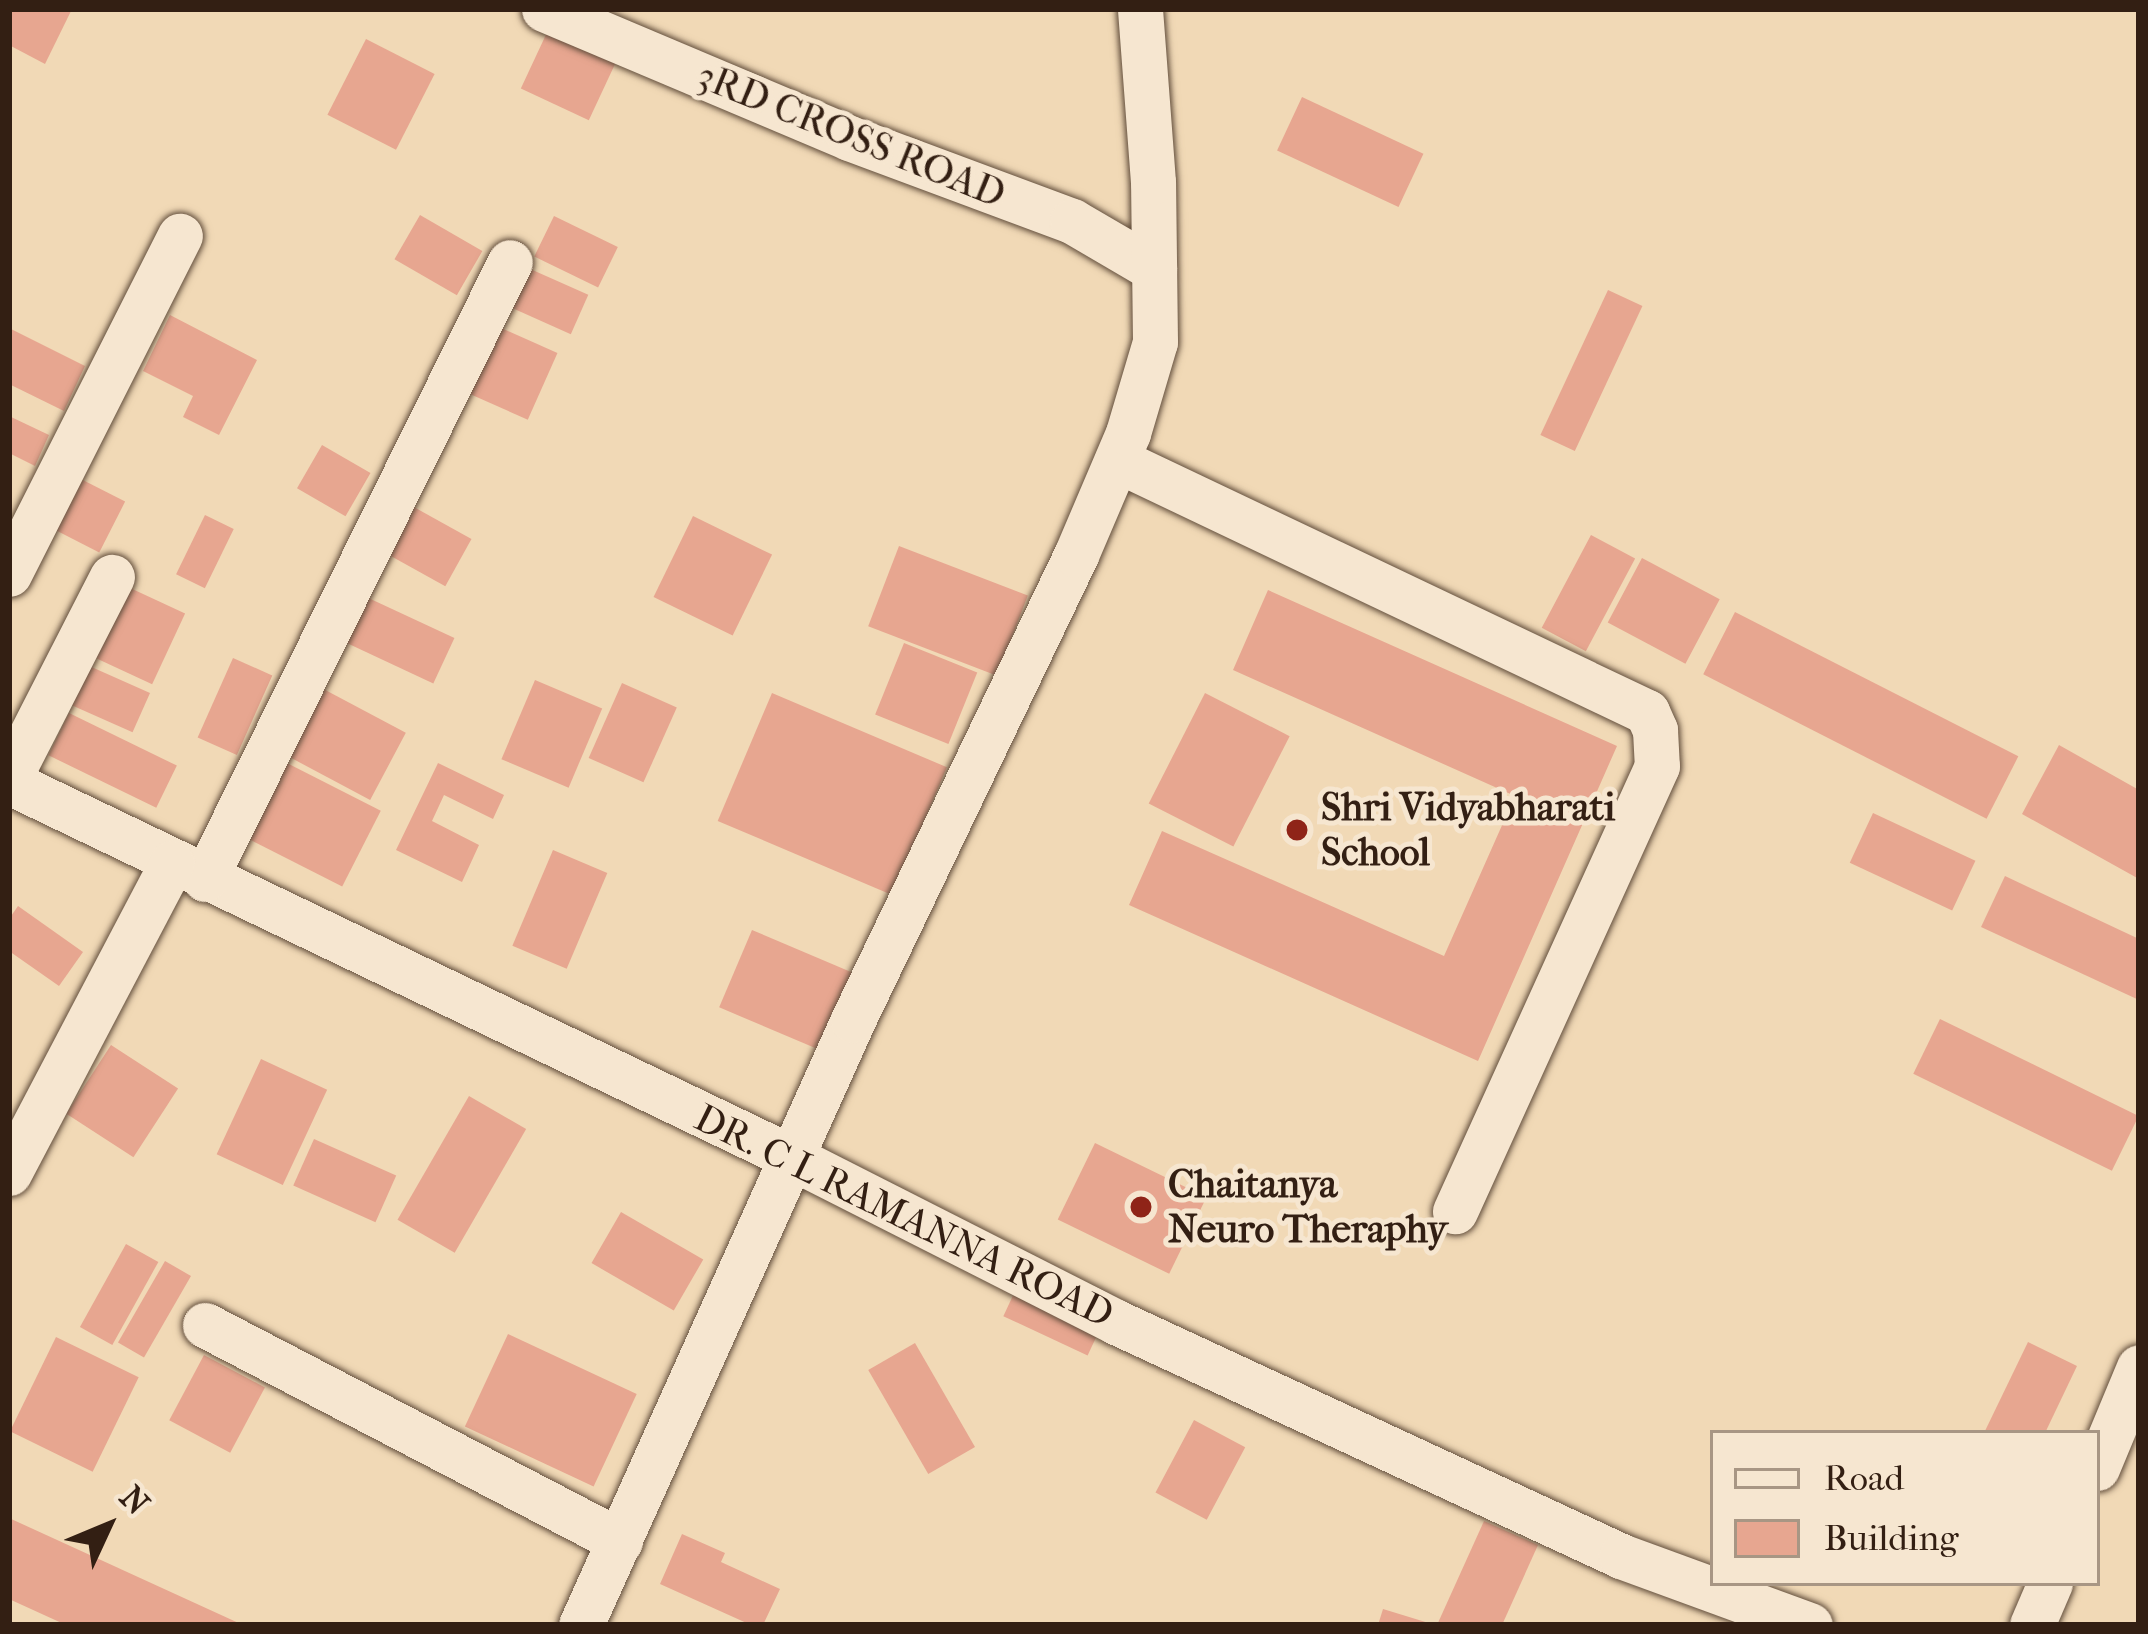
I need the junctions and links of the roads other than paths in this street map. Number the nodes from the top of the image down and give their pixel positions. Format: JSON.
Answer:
{"nodes":[{"id":1,"x":544,"y":9,"type":"edge"},
{"id":2,"x":1140,"y":9,"type":"edge"},
{"id":3,"x":180,"y":236,"type":"dead end"},
{"id":4,"x":510,"y":262,"type":"dead end"},
{"id":5,"x":1154,"y":269,"type":"junction"},
{"id":6,"x":1117,"y":460,"type":"junction"},
{"id":7,"x":9,"y":574,"type":"edge"},
{"id":8,"x":112,"y":577,"type":"dead end"},
{"id":9,"x":9,"y":780,"type":"edge"},
{"id":10,"x":188,"y":871,"type":"junction"},
{"id":11,"x":793,"y":1158,"type":"junction"},
{"id":12,"x":9,"y":1173,"type":"edge"},
{"id":13,"x":1455,"y":1211,"type":"dead end"},
{"id":14,"x":205,"y":1325,"type":"dead end"},
{"id":15,"x":2139,"y":1367,"type":"edge"},
{"id":16,"x":2100,"y":1461,"type":"edge"},
{"id":17,"x":620,"y":1541,"type":"junction"},
{"id":18,"x":2049,"y":1586,"type":"edge"},
{"id":19,"x":581,"y":1625,"type":"edge"},
{"id":20,"x":1810,"y":1625,"type":"edge"},
{"id":21,"x":2032,"y":1625,"type":"edge"}],
"edges":[{"from":1,"to":5,"type":"street","name":"3RD CROSS ROAD"},
{"from":2,"to":5,"type":"street"},
{"from":3,"to":7,"type":"street"},
{"from":4,"to":10,"type":"street"},
{"from":5,"to":6,"type":"street"},
{"from":6,"to":11,"type":"street"},
{"from":6,"to":13,"type":"street"},
{"from":8,"to":9,"type":"street"},
{"from":9,"to":10,"type":"street","name":"DR. C L RAMANNA ROAD"},
{"from":10,"to":11,"type":"street","name":"DR. C L RAMANNA ROAD"},
{"from":10,"to":12,"type":"street"},
{"from":11,"to":17,"type":"street"},
{"from":11,"to":20,"type":"street","name":"DR. C L RAMANNA ROAD"},
{"from":14,"to":17,"type":"street"},
{"from":15,"to":16,"type":"street"},
{"from":17,"to":19,"type":"street"},
{"from":18,"to":21,"type":"street"}]}
